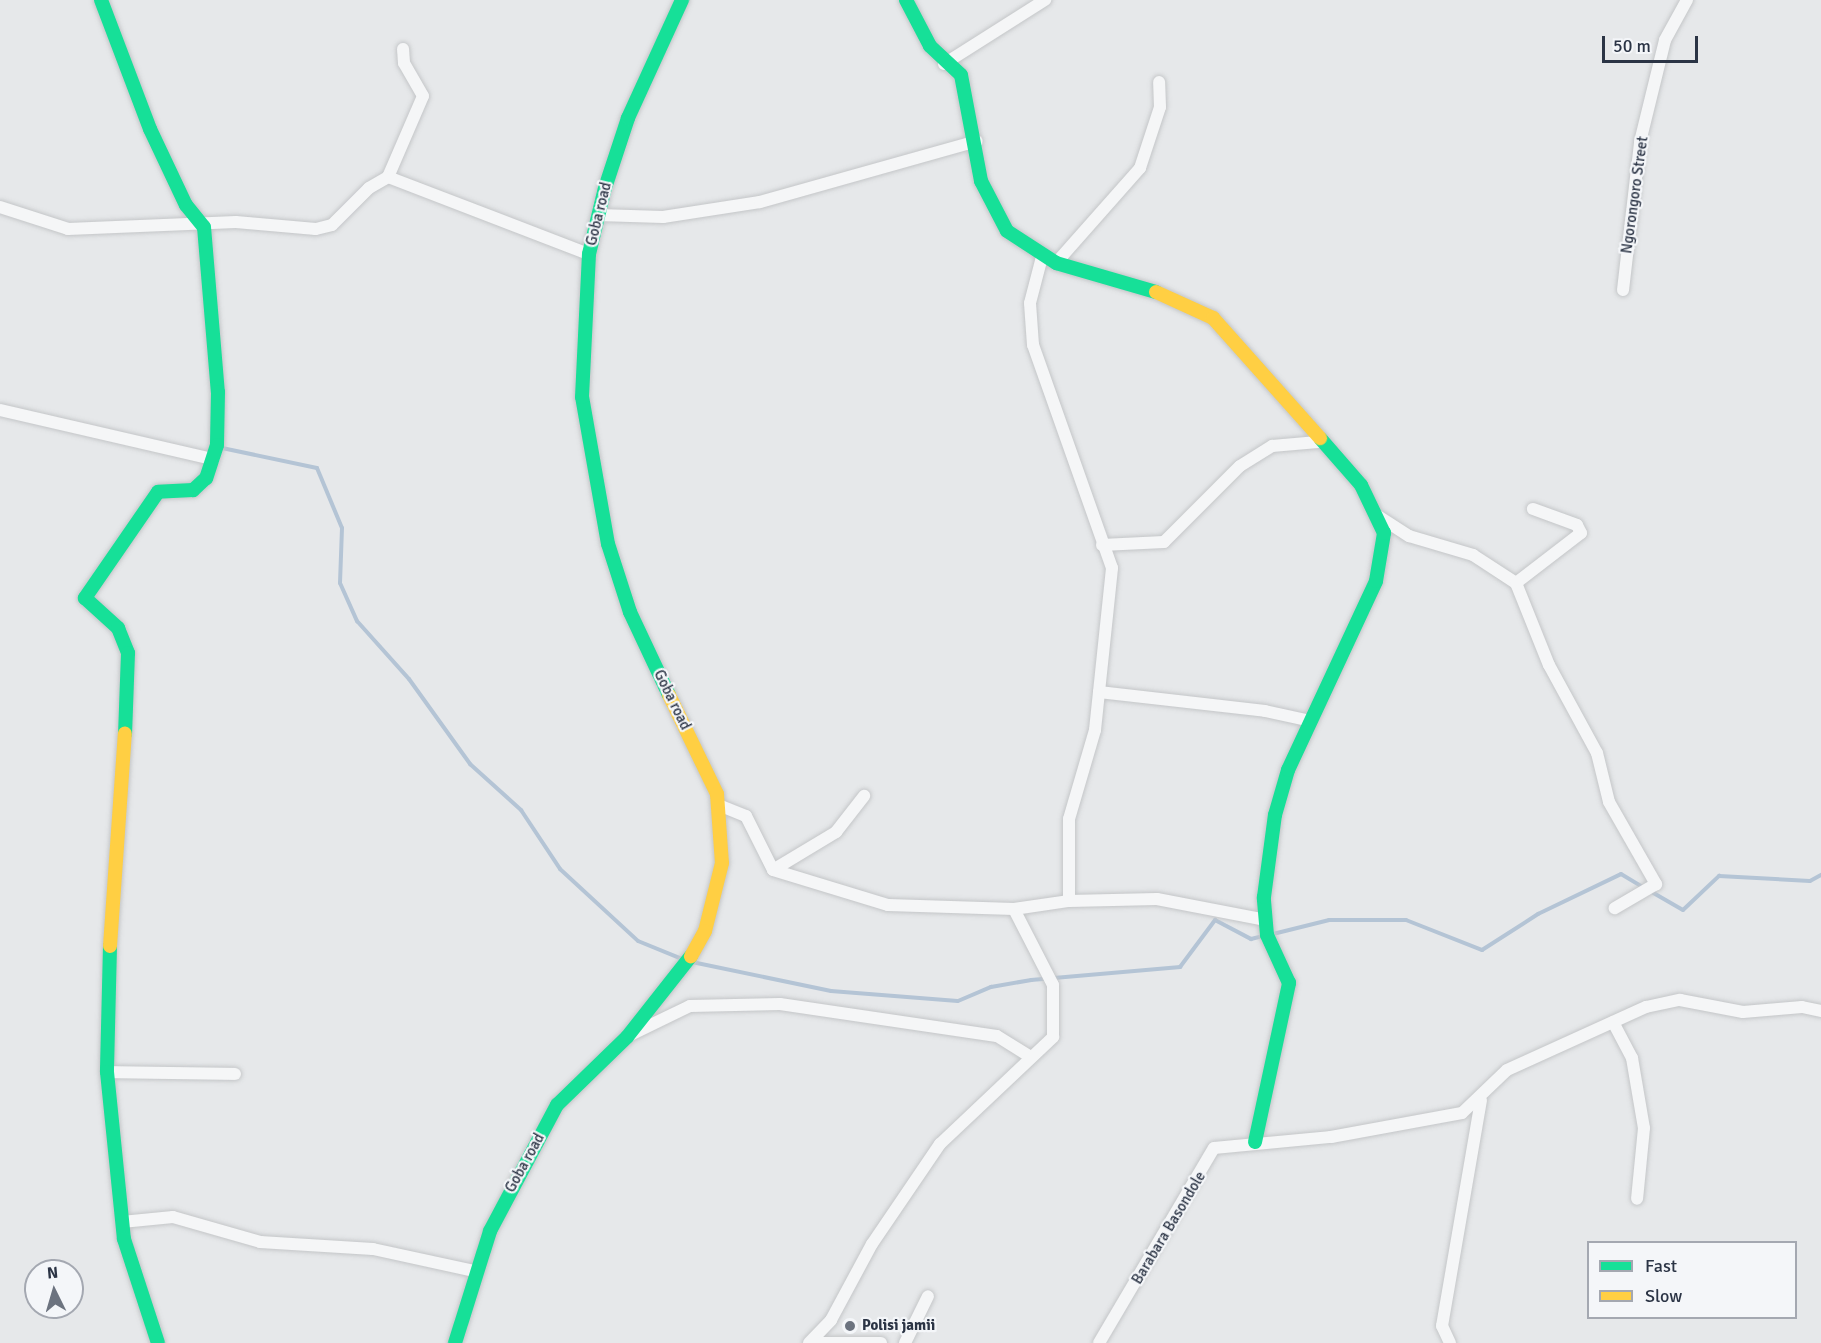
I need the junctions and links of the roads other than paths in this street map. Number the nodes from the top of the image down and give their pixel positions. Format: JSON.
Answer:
{"nodes":[{"id":1,"x":101,"y":0,"type":"edge"},
{"id":2,"x":682,"y":0,"type":"edge"},
{"id":3,"x":906,"y":0,"type":"edge"},
{"id":4,"x":1045,"y":0,"type":"edge"},
{"id":5,"x":1687,"y":0,"type":"edge"},
{"id":6,"x":403,"y":49,"type":"dead end"},
{"id":7,"x":944,"y":64,"type":"junction"},
{"id":8,"x":1159,"y":82,"type":"dead end"},
{"id":9,"x":977,"y":141,"type":"junction"},
{"id":10,"x":388,"y":177,"type":"junction"},
{"id":11,"x":0,"y":207,"type":"edge"},
{"id":12,"x":598,"y":215,"type":"junction"},
{"id":13,"x":204,"y":227,"type":"junction"},
{"id":14,"x":589,"y":254,"type":"junction"},
{"id":15,"x":1042,"y":257,"type":"junction"},
{"id":16,"x":1056,"y":263,"type":"junction"},
{"id":17,"x":1623,"y":290,"type":"dead end"},
{"id":18,"x":0,"y":410,"type":"edge"},
{"id":19,"x":1318,"y":441,"type":"junction"},
{"id":20,"x":213,"y":459,"type":"junction"},
{"id":21,"x":1533,"y":508,"type":"dead end"},
{"id":22,"x":1378,"y":516,"type":"junction"},
{"id":23,"x":1102,"y":545,"type":"junction"},
{"id":24,"x":1516,"y":583,"type":"junction"},
{"id":25,"x":1098,"y":692,"type":"junction"},
{"id":26,"x":1311,"y":721,"type":"junction"},
{"id":27,"x":864,"y":796,"type":"dead end"},
{"id":28,"x":721,"y":806,"type":"junction"},
{"id":29,"x":773,"y":870,"type":"junction"},
{"id":30,"x":1069,"y":901,"type":"junction"},
{"id":31,"x":1615,"y":908,"type":"dead end"},
{"id":32,"x":1014,"y":909,"type":"junction"},
{"id":33,"x":1266,"y":920,"type":"junction"},
{"id":34,"x":1821,"y":1011,"type":"edge"},
{"id":35,"x":1613,"y":1022,"type":"junction"},
{"id":36,"x":627,"y":1037,"type":"junction"},
{"id":37,"x":1031,"y":1057,"type":"junction"},
{"id":38,"x":107,"y":1072,"type":"junction"},
{"id":39,"x":235,"y":1074,"type":"dead end"},
{"id":40,"x":1481,"y":1100,"type":"junction"},
{"id":41,"x":1256,"y":1142,"type":"junction"},
{"id":42,"x":1637,"y":1199,"type":"dead end"},
{"id":43,"x":122,"y":1222,"type":"junction"},
{"id":44,"x":474,"y":1271,"type":"junction"},
{"id":45,"x":928,"y":1296,"type":"dead end"},
{"id":46,"x":158,"y":1343,"type":"edge"},
{"id":47,"x":455,"y":1343,"type":"edge"},
{"id":48,"x":809,"y":1343,"type":"edge"},
{"id":49,"x":822,"y":1343,"type":"edge"},
{"id":50,"x":881,"y":1343,"type":"edge"},
{"id":51,"x":905,"y":1343,"type":"edge"},
{"id":52,"x":1099,"y":1343,"type":"edge"},
{"id":53,"x":1450,"y":1343,"type":"edge"}],
"edges":[{"from":1,"to":13,"type":"street"},
{"from":2,"to":12,"type":"street","name":"Goba road"},
{"from":3,"to":7,"type":"street"},
{"from":4,"to":7,"type":"street"},
{"from":5,"to":17,"type":"street","name":"Ngorongoro Street"},
{"from":6,"to":10,"type":"street"},
{"from":7,"to":9,"type":"street"},
{"from":8,"to":16,"type":"street"},
{"from":9,"to":12,"type":"street"},
{"from":9,"to":15,"type":"street"},
{"from":10,"to":13,"type":"street"},
{"from":10,"to":14,"type":"street"},
{"from":11,"to":13,"type":"street"},
{"from":12,"to":14,"type":"street","name":"Goba road"},
{"from":13,"to":20,"type":"street"},
{"from":14,"to":28,"type":"street","name":"Goba road"},
{"from":15,"to":16,"type":"street"},
{"from":15,"to":23,"type":"street"},
{"from":16,"to":19,"type":"street"},
{"from":18,"to":20,"type":"street"},
{"from":19,"to":22,"type":"street"},
{"from":19,"to":23,"type":"street"},
{"from":20,"to":38,"type":"street"},
{"from":21,"to":24,"type":"street"},
{"from":22,"to":24,"type":"street"},
{"from":22,"to":26,"type":"street"},
{"from":23,"to":25,"type":"street"},
{"from":24,"to":31,"type":"street"},
{"from":25,"to":26,"type":"street"},
{"from":25,"to":30,"type":"street"},
{"from":26,"to":33,"type":"street"},
{"from":27,"to":29,"type":"street"},
{"from":28,"to":29,"type":"street"},
{"from":28,"to":36,"type":"street","name":"Goba road"},
{"from":29,"to":32,"type":"street"},
{"from":30,"to":32,"type":"street"},
{"from":30,"to":33,"type":"street"},
{"from":32,"to":37,"type":"street"},
{"from":33,"to":41,"type":"street"},
{"from":34,"to":35,"type":"street"},
{"from":35,"to":40,"type":"street"},
{"from":35,"to":42,"type":"street"},
{"from":36,"to":37,"type":"street"},
{"from":36,"to":44,"type":"street","name":"Goba road"},
{"from":37,"to":48,"type":"street"},
{"from":38,"to":39,"type":"street"},
{"from":38,"to":43,"type":"street"},
{"from":40,"to":41,"type":"street"},
{"from":40,"to":53,"type":"street"},
{"from":41,"to":52,"type":"street","name":"Barabara Basondole"},
{"from":43,"to":44,"type":"street"},
{"from":43,"to":46,"type":"street"},
{"from":44,"to":47,"type":"street","name":"Goba road"},
{"from":45,"to":51,"type":"street"},
{"from":49,"to":50,"type":"street"}]}
